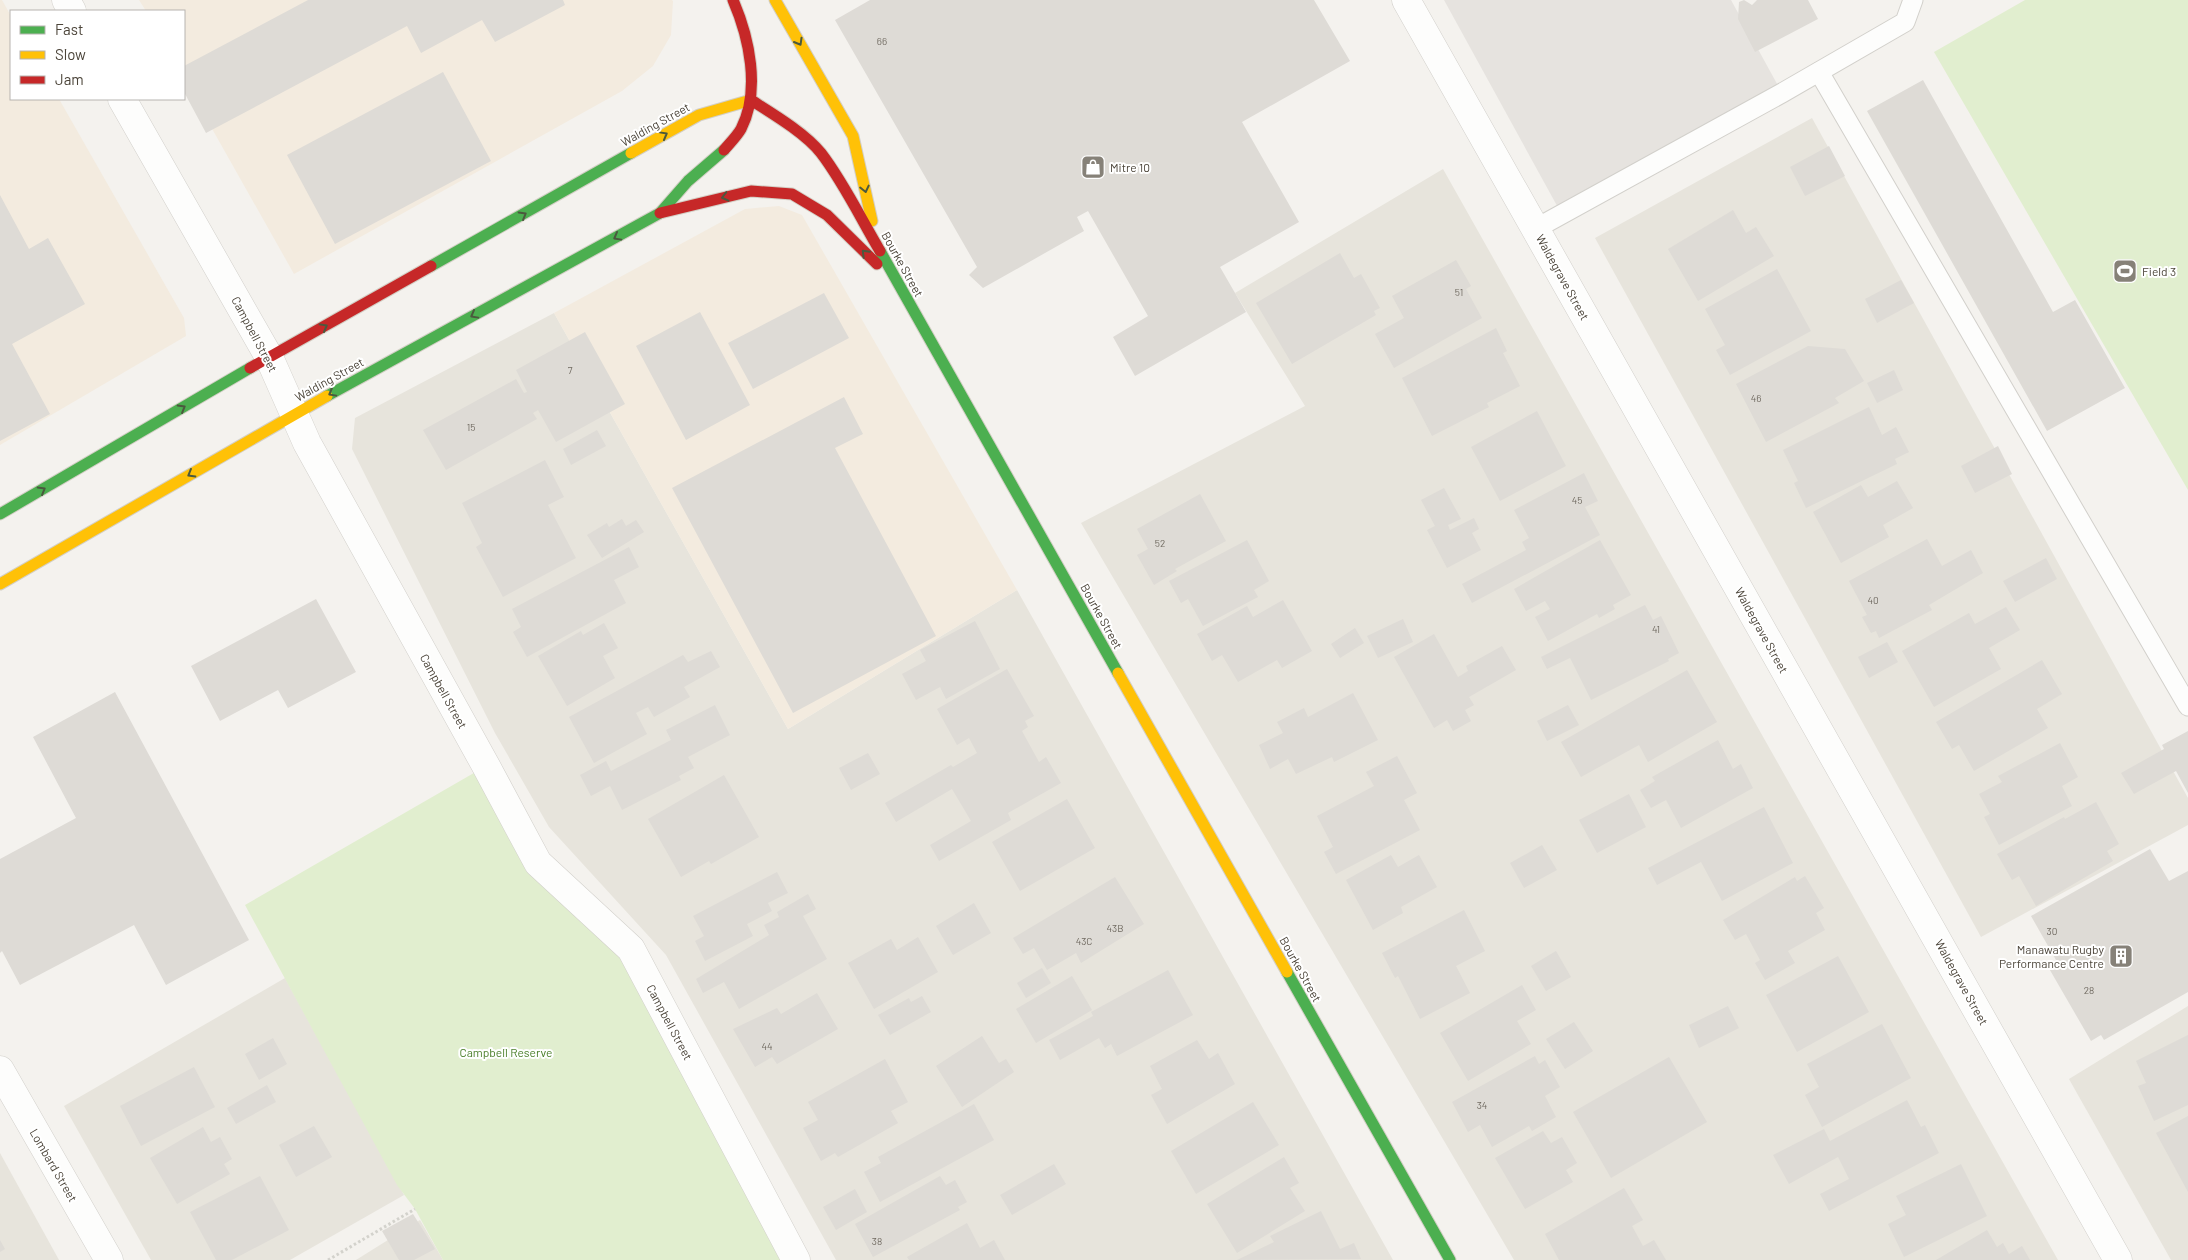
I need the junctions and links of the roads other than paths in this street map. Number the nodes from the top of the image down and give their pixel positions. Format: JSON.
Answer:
{"nodes":[{"id":1,"x":733,"y":0,"type":"edge"},
{"id":2,"x":775,"y":0,"type":"edge"},
{"id":3,"x":1406,"y":0,"type":"edge"},
{"id":4,"x":1913,"y":0,"type":"edge"},
{"id":5,"x":1819,"y":72,"type":"junction"},
{"id":6,"x":123,"y":100,"type":"edge"},
{"id":7,"x":751,"y":100,"type":"junction"},
{"id":8,"x":660,"y":213,"type":"junction"},
{"id":9,"x":1535,"y":229,"type":"junction"},
{"id":10,"x":878,"y":248,"type":"junction"},
{"id":11,"x":900,"y":287,"type":"junction"},
{"id":12,"x":269,"y":357,"type":"junction"},
{"id":13,"x":294,"y":414,"type":"junction"},
{"id":14,"x":0,"y":514,"type":"edge"},
{"id":15,"x":0,"y":584,"type":"edge"},
{"id":16,"x":2188,"y":706,"type":"edge"},
{"id":17,"x":0,"y":1070,"type":"edge"},
{"id":18,"x":109,"y":1260,"type":"edge"},
{"id":19,"x":796,"y":1260,"type":"edge"},
{"id":20,"x":1450,"y":1260,"type":"edge"},
{"id":21,"x":2118,"y":1260,"type":"edge"}],
"edges":[{"from":1,"to":7,"type":"main road"},
{"from":2,"to":10,"type":"main road","one_way":true},
{"from":3,"to":9,"type":"street","name":"Waldegrave Street"},
{"from":4,"to":5,"type":"lane"},
{"from":5,"to":9,"type":"lane"},
{"from":5,"to":16,"type":"lane"},
{"from":6,"to":12,"type":"street","name":"Campbell Street"},
{"from":7,"to":8,"type":"main road","name":"Walding Street"},
{"from":7,"to":10,"type":"main road","name":"Bourke Street"},
{"from":12,"to":7,"type":"main road","name":"Walding Street","one_way":true},
{"from":11,"to":8,"type":"main road","one_way":true},
{"from":8,"to":13,"type":"main road","name":"Walding Street","one_way":true},
{"from":9,"to":21,"type":"street","name":"Waldegrave Street"},
{"from":10,"to":11,"type":"main road","name":"Bourke Street"},
{"from":11,"to":20,"type":"main road","name":"Bourke Street"},
{"from":12,"to":13,"type":"street","name":"Campbell Street"},
{"from":14,"to":12,"type":"main road","name":"Walding Street","one_way":true},
{"from":13,"to":15,"type":"main road","name":"Walding Street","one_way":true},
{"from":13,"to":19,"type":"street","name":"Campbell Street"},
{"from":17,"to":18,"type":"street","name":"Lombard Street"}]}
